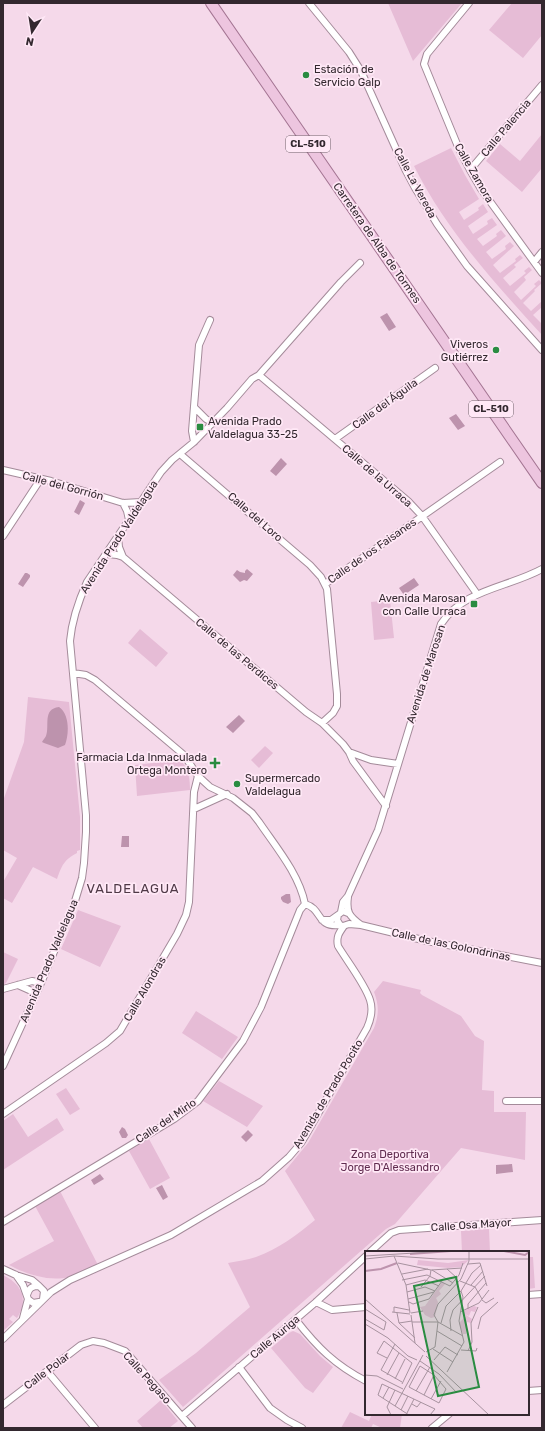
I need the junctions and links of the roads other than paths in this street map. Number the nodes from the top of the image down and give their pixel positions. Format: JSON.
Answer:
{"nodes":[{"id":1,"x":211,"y":3,"type":"edge"},
{"id":2,"x":309,"y":3,"type":"edge"},
{"id":3,"x":469,"y":3,"type":"edge"},
{"id":4,"x":542,"y":85,"type":"edge"},
{"id":5,"x":470,"y":170,"type":"junction"},
{"id":6,"x":542,"y":252,"type":"edge"},
{"id":7,"x":534,"y":262,"type":"junction"},
{"id":8,"x":360,"y":263,"type":"dead end"},
{"id":9,"x":542,"y":273,"type":"edge"},
{"id":10,"x":210,"y":320,"type":"dead end"},
{"id":11,"x":542,"y":350,"type":"edge"},
{"id":12,"x":435,"y":368,"type":"dead end"},
{"id":13,"x":259,"y":375,"type":"junction"},
{"id":14,"x":194,"y":407,"type":"junction"},
{"id":15,"x":213,"y":423,"type":"junction"},
{"id":16,"x":335,"y":439,"type":"junction"},
{"id":17,"x":194,"y":442,"type":"junction"},
{"id":18,"x":180,"y":454,"type":"junction"},
{"id":19,"x":500,"y":462,"type":"dead end"},
{"id":20,"x":3,"y":470,"type":"edge"},
{"id":21,"x":40,"y":480,"type":"junction"},
{"id":22,"x":542,"y":483,"type":"edge"},
{"id":23,"x":141,"y":502,"type":"junction"},
{"id":24,"x":123,"y":503,"type":"junction"},
{"id":25,"x":422,"y":516,"type":"junction"},
{"id":26,"x":129,"y":520,"type":"junction"},
{"id":27,"x":3,"y":536,"type":"edge"},
{"id":28,"x":118,"y":536,"type":"junction"},
{"id":29,"x":108,"y":554,"type":"junction"},
{"id":30,"x":123,"y":557,"type":"junction"},
{"id":31,"x":542,"y":569,"type":"edge"},
{"id":32,"x":539,"y":572,"type":"edge"},
{"id":33,"x":325,"y":584,"type":"junction"},
{"id":34,"x":477,"y":594,"type":"junction"},
{"id":35,"x":73,"y":673,"type":"junction"},
{"id":36,"x":322,"y":723,"type":"junction"},
{"id":37,"x":349,"y":752,"type":"junction"},
{"id":38,"x":368,"y":759,"type":"junction"},
{"id":39,"x":398,"y":764,"type":"junction"},
{"id":40,"x":360,"y":769,"type":"junction"},
{"id":41,"x":198,"y":776,"type":"junction"},
{"id":42,"x":227,"y":794,"type":"junction"},
{"id":43,"x":386,"y":806,"type":"junction"},
{"id":44,"x":194,"y":809,"type":"junction"},
{"id":45,"x":348,"y":896,"type":"junction"},
{"id":46,"x":305,"y":904,"type":"junction"},
{"id":47,"x":339,"y":914,"type":"junction"},
{"id":48,"x":322,"y":920,"type":"junction"},
{"id":49,"x":347,"y":921,"type":"junction"},
{"id":50,"x":542,"y":963,"type":"edge"},
{"id":51,"x":41,"y":983,"type":"junction"},
{"id":52,"x":18,"y":985,"type":"junction"},
{"id":53,"x":3,"y":989,"type":"edge"},
{"id":54,"x":36,"y":993,"type":"junction"},
{"id":55,"x":3,"y":1066,"type":"edge"},
{"id":56,"x":506,"y":1101,"type":"dead end"},
{"id":57,"x":542,"y":1101,"type":"edge"},
{"id":58,"x":3,"y":1114,"type":"edge"},
{"id":59,"x":542,"y":1220,"type":"edge"},
{"id":60,"x":3,"y":1222,"type":"edge"},
{"id":61,"x":371,"y":1251,"type":"edge"},
{"id":62,"x":365,"y":1257,"type":"edge"},
{"id":63,"x":3,"y":1269,"type":"edge"},
{"id":64,"x":16,"y":1275,"type":"junction"},
{"id":65,"x":39,"y":1286,"type":"junction"},
{"id":66,"x":542,"y":1294,"type":"edge"},
{"id":67,"x":529,"y":1295,"type":"edge"},
{"id":68,"x":28,"y":1297,"type":"junction"},
{"id":69,"x":41,"y":1301,"type":"junction"},
{"id":70,"x":316,"y":1302,"type":"junction"},
{"id":71,"x":365,"y":1307,"type":"edge"},
{"id":72,"x":23,"y":1320,"type":"junction"},
{"id":73,"x":296,"y":1320,"type":"junction"},
{"id":74,"x":3,"y":1339,"type":"edge"},
{"id":75,"x":93,"y":1342,"type":"joint"},
{"id":76,"x":239,"y":1367,"type":"junction"},
{"id":77,"x":47,"y":1371,"type":"junction"},
{"id":78,"x":365,"y":1380,"type":"edge"},
{"id":79,"x":542,"y":1390,"type":"edge"},
{"id":80,"x":529,"y":1392,"type":"edge"},
{"id":81,"x":3,"y":1405,"type":"edge"},
{"id":82,"x":448,"y":1415,"type":"edge"},
{"id":83,"x":182,"y":1416,"type":"junction"},
{"id":84,"x":95,"y":1428,"type":"edge"},
{"id":85,"x":192,"y":1428,"type":"edge"},
{"id":86,"x":302,"y":1428,"type":"edge"},
{"id":87,"x":432,"y":1428,"type":"edge"}],
"edges":[{"from":1,"to":22,"type":"main road","name":"Carretera de Alba de Tormes","number":"CL-510"},
{"from":2,"to":11,"type":"street","name":"Calle La Vereda"},
{"from":3,"to":5,"type":"street","name":"Calle Zamora"},
{"from":4,"to":5,"type":"street","name":"Calle Palencia"},
{"from":5,"to":7,"type":"street","name":"Calle Zamora"},
{"from":6,"to":7,"type":"street"},
{"from":7,"to":9,"type":"street","name":"Calle Zamora"},
{"from":8,"to":13,"type":"street","name":"Avenida Prado Valdelagua"},
{"from":10,"to":14,"type":"street"},
{"from":12,"to":16,"type":"street","name":"Calle del Águila"},
{"from":13,"to":15,"type":"street","name":"Avenida Prado Valdelagua"},
{"from":13,"to":16,"type":"street","name":"Calle de la Urraca"},
{"from":14,"to":15,"type":"street"},
{"from":14,"to":17,"type":"street"},
{"from":15,"to":17,"type":"street","name":"Avenida Prado Valdelagua"},
{"from":16,"to":25,"type":"street","name":"Calle de la Urraca"},
{"from":17,"to":18,"type":"street","name":"Avenida Prado Valdelagua"},
{"from":18,"to":23,"type":"street","name":"Avenida Prado Valdelagua"},
{"from":18,"to":33,"type":"street","name":"Calle del Loro"},
{"from":19,"to":25,"type":"street","name":"Calle de los Faisanes"},
{"from":20,"to":21,"type":"street","name":"Calle del Gorrión"},
{"from":21,"to":24,"type":"street","name":"Calle del Gorrión"},
{"from":21,"to":27,"type":"street"},
{"from":23,"to":24,"type":"street","name":"Calle del Gorrión"},
{"from":23,"to":26,"type":"street","name":"Avenida Prado Valdelagua"},
{"from":24,"to":26,"type":"street"},
{"from":25,"to":33,"type":"street","name":"Calle de los Faisanes"},
{"from":25,"to":34,"type":"street","name":"Calle de la Urraca"},
{"from":26,"to":28,"type":"street","name":"Avenida Prado Valdelagua"},
{"from":28,"to":29,"type":"street","name":"Avenida Prado Valdelagua"},
{"from":28,"to":30,"type":"street"},
{"from":29,"to":30,"type":"street","name":"Calle de las Perdices"},
{"from":29,"to":35,"type":"street","name":"Avenida Prado Valdelagua"},
{"from":30,"to":36,"type":"street","name":"Calle de las Perdices"},
{"from":31,"to":32,"type":"street","name":"Avenida de Marosan"},
{"from":32,"to":34,"type":"street","name":"Avenida de Marosan"},
{"from":33,"to":36,"type":"street","name":"Calle de los Faisanes"},
{"from":34,"to":39,"type":"street","name":"Avenida de Marosan"},
{"from":35,"to":41,"type":"street"},
{"from":35,"to":51,"type":"street","name":"Avenida Prado Valdelagua"},
{"from":36,"to":37,"type":"street","name":"Calle de las Perdices"},
{"from":37,"to":38,"type":"street","name":"Calle de las Perdices"},
{"from":37,"to":40,"type":"street","name":"Calle de las Perdices"},
{"from":38,"to":39,"type":"street","name":"Calle de las Perdices"},
{"from":38,"to":40,"type":"street"},
{"from":39,"to":43,"type":"street","name":"Avenida de Marosan"},
{"from":40,"to":43,"type":"street","name":"Calle de las Perdices"},
{"from":41,"to":42,"type":"street"},
{"from":41,"to":44,"type":"street","name":"Calle Alondras"},
{"from":42,"to":44,"type":"street"},
{"from":42,"to":46,"type":"street"},
{"from":43,"to":45,"type":"street","name":"Avenida de Prado Pocito"},
{"from":44,"to":58,"type":"street","name":"Calle Alondras"},
{"from":45,"to":47,"type":"street","name":"Avenida de Prado Pocito"},
{"from":45,"to":49,"type":"street","name":"Avenida de Prado Pocito"},
{"from":46,"to":48,"type":"street"},
{"from":46,"to":60,"type":"street","name":"Calle del Mirlo"},
{"from":47,"to":48,"type":"street"},
{"from":47,"to":49,"type":"street"},
{"from":47,"to":49,"type":"street"},
{"from":48,"to":49,"type":"street"},
{"from":49,"to":50,"type":"street","name":"Calle de las Golondrinas"},
{"from":49,"to":69,"type":"street","name":"Avenida de Prado Pocito"},
{"from":51,"to":52,"type":"street"},
{"from":51,"to":54,"type":"street","name":"Avenida Prado Valdelagua"},
{"from":52,"to":53,"type":"street"},
{"from":52,"to":54,"type":"street"},
{"from":54,"to":55,"type":"street","name":"Avenida Prado Valdelagua"},
{"from":56,"to":57,"type":"street"},
{"from":59,"to":61,"type":"street","name":"Calle Osa Mayor"},
{"from":62,"to":70,"type":"street","name":"Calle Auriga"},
{"from":63,"to":64,"type":"street"},
{"from":64,"to":65,"type":"street"},
{"from":64,"to":68,"type":"street"},
{"from":65,"to":68,"type":"street"},
{"from":65,"to":69,"type":"street"},
{"from":66,"to":67,"type":"street"},
{"from":68,"to":69,"type":"street"},
{"from":68,"to":72,"type":"street"},
{"from":69,"to":72,"type":"street","name":"Avenida de Prado Pocito"},
{"from":70,"to":71,"type":"street"},
{"from":70,"to":73,"type":"street","name":"Calle Auriga"},
{"from":72,"to":74,"type":"street","name":"Avenida de Prado Pocito"},
{"from":73,"to":76,"type":"street","name":"Calle Auriga"},
{"from":73,"to":78,"type":"street"},
{"from":75,"to":77,"type":"street","name":"Calle Polar"},
{"from":75,"to":83,"type":"street","name":"Calle Pegaso"},
{"from":76,"to":83,"type":"street","name":"Calle Auriga"},
{"from":76,"to":86,"type":"street"},
{"from":77,"to":81,"type":"street","name":"Calle Polar"},
{"from":77,"to":84,"type":"street"},
{"from":79,"to":80,"type":"street"},
{"from":82,"to":87,"type":"street"},
{"from":83,"to":85,"type":"street","name":"Calle Pegaso"}]}
